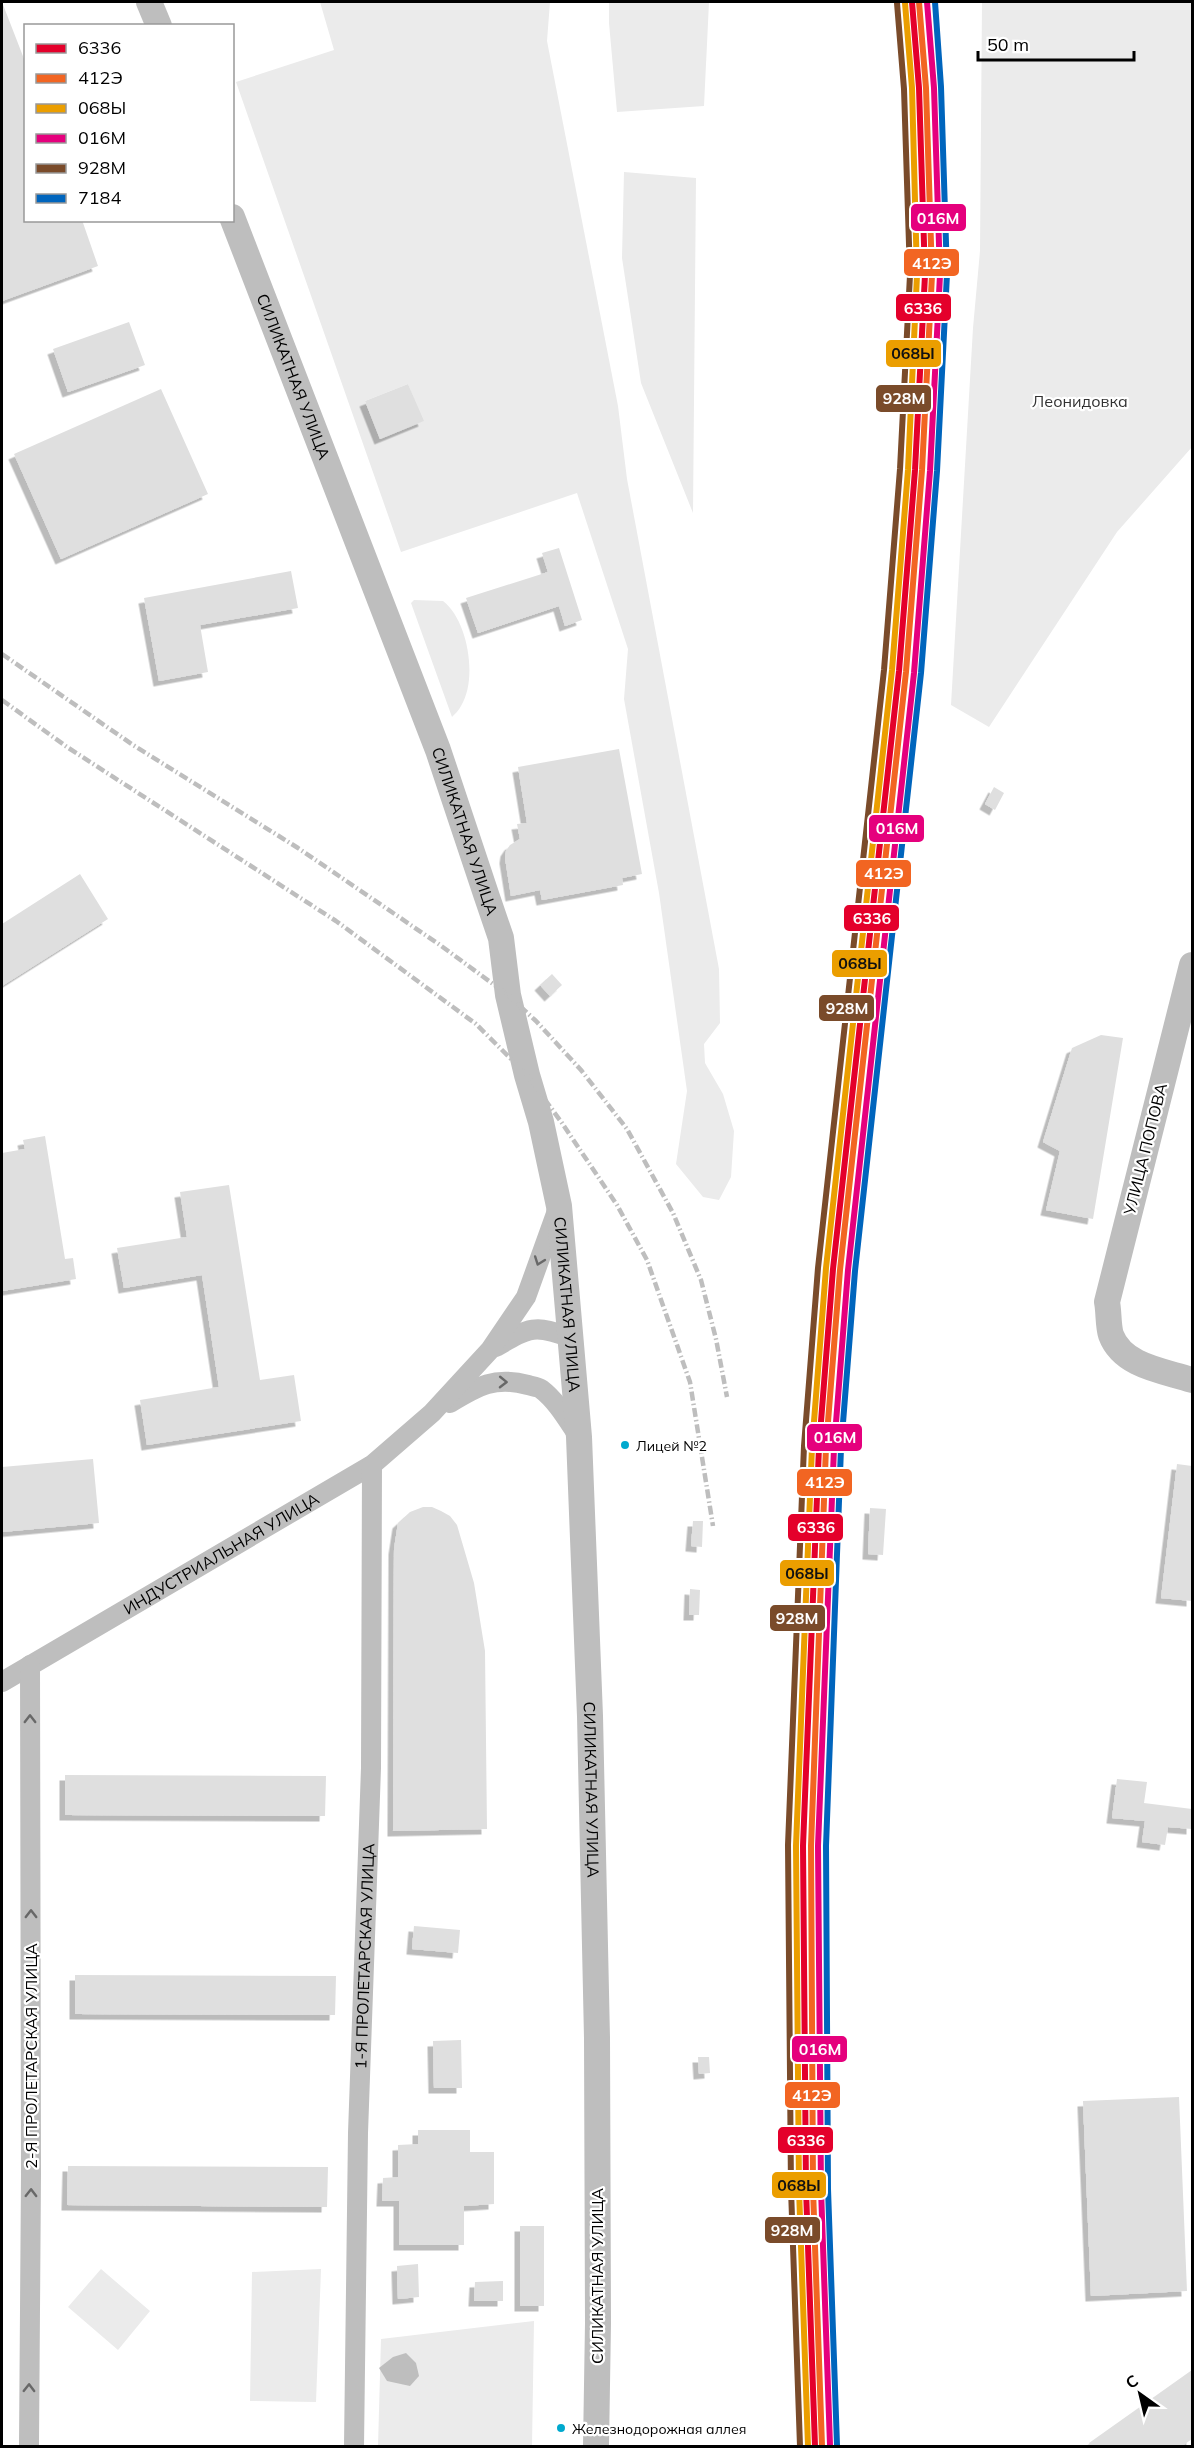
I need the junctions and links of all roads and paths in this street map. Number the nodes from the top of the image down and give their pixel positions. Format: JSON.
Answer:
{"nodes":[{"id":1,"x":149,"y":2,"type":"edge"},
{"id":2,"x":158,"y":24,"type":"edge"},
{"id":3,"x":234,"y":222,"type":"edge"},
{"id":4,"x":1192,"y":965,"type":"edge"},
{"id":5,"x":559,"y":1206,"type":"junction"},
{"id":6,"x":571,"y":1338,"type":"junction"},
{"id":7,"x":490,"y":1350,"type":"junction"},
{"id":8,"x":1192,"y":1380,"type":"edge"},
{"id":9,"x":432,"y":1413,"type":"junction"},
{"id":10,"x":579,"y":1437,"type":"junction"},
{"id":11,"x":372,"y":1465,"type":"junction"},
{"id":12,"x":30,"y":1665,"type":"junction"},
{"id":13,"x":2,"y":1682,"type":"edge"},
{"id":14,"x":29,"y":2446,"type":"edge"},
{"id":15,"x":354,"y":2446,"type":"edge"},
{"id":16,"x":596,"y":2446,"type":"edge"}],
"edges":[{"from":1,"to":2,"type":"street"},
{"from":3,"to":5,"type":"street","name":"СИЛИКАТНАЯ УЛИЦА"},
{"from":4,"to":8,"type":"street","name":"УЛИЦА ПОПОВА"},
{"from":5,"to":6,"type":"street","name":"СИЛИКАТНАЯ УЛИЦА"},
{"from":5,"to":7,"type":"street","name":"ИНДУСТРИАЛЬНАЯ УЛИЦА","one_way":true},
{"from":6,"to":7,"type":"street","name":"ИНДУСТРИАЛЬНАЯ УЛИЦА"},
{"from":6,"to":10,"type":"street","name":"СИЛИКАТНАЯ УЛИЦА"},
{"from":7,"to":9,"type":"street","name":"ИНДУСТРИАЛЬНАЯ УЛИЦА"},
{"from":9,"to":10,"type":"street","name":"ИНДУСТРИАЛЬНАЯ УЛИЦА","one_way":true},
{"from":9,"to":11,"type":"street","name":"ИНДУСТРИАЛЬНАЯ УЛИЦА"},
{"from":10,"to":16,"type":"street","name":"СИЛИКАТНАЯ УЛИЦА"},
{"from":11,"to":12,"type":"street","name":"ИНДУСТРИАЛЬНАЯ УЛИЦА"},
{"from":11,"to":15,"type":"street","name":"1-Я ПРОЛЕТАРСКАЯ УЛИЦА"},
{"from":12,"to":13,"type":"street","name":"ИНДУСТРИАЛЬНАЯ УЛИЦА"},
{"from":14,"to":12,"type":"street","name":"2-Я ПРОЛЕТАРСКАЯ УЛИЦА","one_way":true}]}
